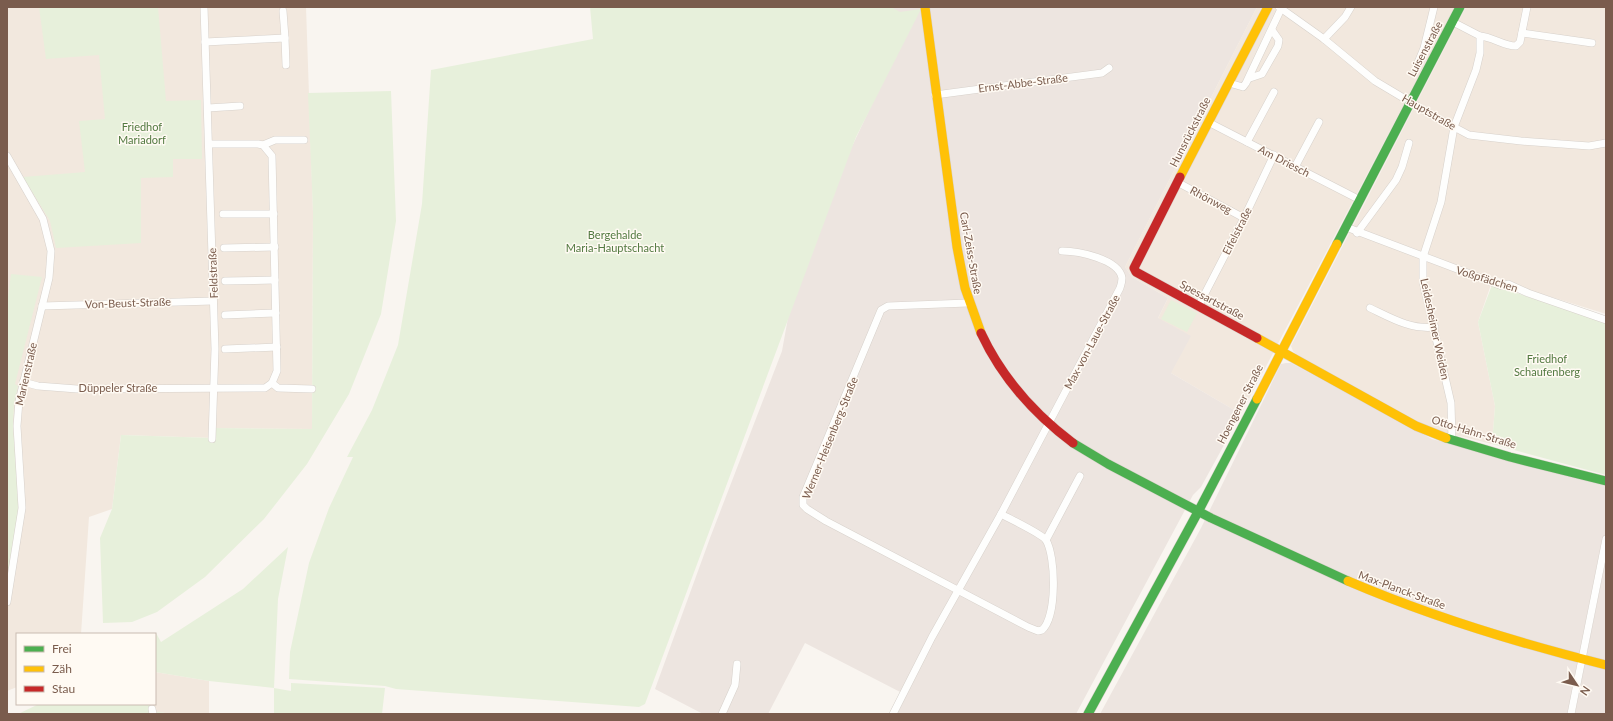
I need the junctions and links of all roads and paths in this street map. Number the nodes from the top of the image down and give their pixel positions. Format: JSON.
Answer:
{"nodes":[{"id":1,"x":204,"y":7,"type":"edge"},
{"id":2,"x":925,"y":7,"type":"edge"},
{"id":3,"x":1268,"y":7,"type":"edge"},
{"id":4,"x":1351,"y":7,"type":"edge"},
{"id":5,"x":1434,"y":7,"type":"edge"},
{"id":6,"x":1460,"y":7,"type":"edge"},
{"id":7,"x":1527,"y":7,"type":"edge"},
{"id":8,"x":1280,"y":8,"type":"edge"},
{"id":9,"x":283,"y":11,"type":"dead end"},
{"id":10,"x":1453,"y":22,"type":"junction"},
{"id":11,"x":1272,"y":30,"type":"junction"},
{"id":12,"x":1522,"y":33,"type":"junction"},
{"id":13,"x":1480,"y":36,"type":"junction"},
{"id":14,"x":285,"y":38,"type":"junction"},
{"id":15,"x":1324,"y":39,"type":"junction"},
{"id":16,"x":205,"y":42,"type":"junction"},
{"id":17,"x":1592,"y":43,"type":"dead end"},
{"id":18,"x":286,"y":65,"type":"dead end"},
{"id":19,"x":1418,"y":66,"type":"dead end"},
{"id":20,"x":1108,"y":68,"type":"dead end"},
{"id":21,"x":1250,"y":78,"type":"junction"},
{"id":22,"x":1229,"y":84,"type":"junction"},
{"id":23,"x":1274,"y":92,"type":"dead end"},
{"id":24,"x":936,"y":95,"type":"junction"},
{"id":25,"x":1411,"y":103,"type":"junction"},
{"id":26,"x":240,"y":106,"type":"dead end"},
{"id":27,"x":208,"y":108,"type":"junction"},
{"id":28,"x":1208,"y":122,"type":"junction"},
{"id":29,"x":1319,"y":122,"type":"dead end"},
{"id":30,"x":1454,"y":127,"type":"junction"},
{"id":31,"x":304,"y":140,"type":"dead end"},
{"id":32,"x":1248,"y":142,"type":"junction"},
{"id":33,"x":1409,"y":142,"type":"dead end"},
{"id":34,"x":1606,"y":143,"type":"edge"},
{"id":35,"x":210,"y":144,"type":"junction"},
{"id":36,"x":263,"y":145,"type":"junction"},
{"id":37,"x":7,"y":156,"type":"edge"},
{"id":38,"x":1274,"y":156,"type":"junction"},
{"id":39,"x":1295,"y":167,"type":"junction"},
{"id":40,"x":1177,"y":182,"type":"junction"},
{"id":41,"x":1360,"y":200,"type":"junction"},
{"id":42,"x":223,"y":214,"type":"dead end"},
{"id":43,"x":274,"y":214,"type":"junction"},
{"id":44,"x":1244,"y":218,"type":"junction"},
{"id":45,"x":1346,"y":227,"type":"junction"},
{"id":46,"x":1357,"y":233,"type":"junction"},
{"id":47,"x":275,"y":247,"type":"junction"},
{"id":48,"x":224,"y":248,"type":"dead end"},
{"id":49,"x":1062,"y":250,"type":"dead end"},
{"id":50,"x":1423,"y":257,"type":"junction"},
{"id":51,"x":1134,"y":268,"type":"joint"},
{"id":52,"x":275,"y":280,"type":"junction"},
{"id":53,"x":225,"y":281,"type":"dead end"},
{"id":54,"x":213,"y":301,"type":"junction"},
{"id":55,"x":968,"y":303,"type":"junction"},
{"id":56,"x":42,"y":306,"type":"junction"},
{"id":57,"x":1198,"y":307,"type":"junction"},
{"id":58,"x":1370,"y":308,"type":"dead end"},
{"id":59,"x":276,"y":313,"type":"junction"},
{"id":60,"x":225,"y":315,"type":"dead end"},
{"id":61,"x":1606,"y":320,"type":"edge"},
{"id":62,"x":1435,"y":327,"type":"junction"},
{"id":63,"x":277,"y":348,"type":"junction"},
{"id":64,"x":225,"y":349,"type":"dead end"},
{"id":65,"x":1281,"y":351,"type":"junction"},
{"id":66,"x":23,"y":382,"type":"junction"},
{"id":67,"x":272,"y":383,"type":"junction"},
{"id":68,"x":214,"y":388,"type":"junction"},
{"id":69,"x":312,"y":389,"type":"dead end"},
{"id":70,"x":1048,"y":423,"type":"junction"},
{"id":71,"x":212,"y":439,"type":"dead end"},
{"id":72,"x":1452,"y":440,"type":"junction"},
{"id":73,"x":1080,"y":476,"type":"dead end"},
{"id":74,"x":1606,"y":481,"type":"edge"},
{"id":75,"x":1198,"y":512,"type":"junction"},
{"id":76,"x":1001,"y":514,"type":"junction"},
{"id":77,"x":1606,"y":539,"type":"edge"},
{"id":78,"x":1046,"y":540,"type":"junction"},
{"id":79,"x":960,"y":590,"type":"junction"},
{"id":80,"x":7,"y":602,"type":"edge"},
{"id":81,"x":1581,"y":659,"type":"junction"},
{"id":82,"x":737,"y":664,"type":"dead end"},
{"id":83,"x":1606,"y":665,"type":"edge"},
{"id":84,"x":722,"y":714,"type":"edge"},
{"id":85,"x":893,"y":714,"type":"edge"},
{"id":86,"x":1088,"y":714,"type":"edge"},
{"id":87,"x":1571,"y":714,"type":"edge"}],
"edges":[{"from":1,"to":16,"type":"street","name":"Feldstraße"},
{"from":2,"to":24,"type":"street","name":"Carl-Zeiss-Straße"},
{"from":3,"to":22,"type":"street","name":"Hunsrückstraße"},
{"from":4,"to":15,"type":"street"},
{"from":5,"to":19,"type":"street"},
{"from":6,"to":10,"type":"street","name":"Luisenstraße"},
{"from":7,"to":12,"type":"street"},
{"from":8,"to":11,"type":"street"},
{"from":8,"to":15,"type":"street","name":"Hauptstraße"},
{"from":9,"to":14,"type":"street"},
{"from":10,"to":13,"type":"street"},
{"from":10,"to":25,"type":"street","name":"Luisenstraße"},
{"from":11,"to":21,"type":"street"},
{"from":11,"to":21,"type":"street"},
{"from":12,"to":13,"type":"street"},
{"from":12,"to":17,"type":"street"},
{"from":13,"to":30,"type":"street","name":"Leidesheimer Weiden"},
{"from":14,"to":16,"type":"street"},
{"from":14,"to":18,"type":"street"},
{"from":15,"to":25,"type":"street","name":"Hauptstraße"},
{"from":16,"to":27,"type":"street","name":"Feldstraße"},
{"from":20,"to":24,"type":"street","name":"Ernst-Abbe-Straße"},
{"from":21,"to":22,"type":"street"},
{"from":22,"to":28,"type":"street","name":"Hunsrückstraße"},
{"from":23,"to":32,"type":"street"},
{"from":24,"to":55,"type":"street","name":"Carl-Zeiss-Straße"},
{"from":25,"to":30,"type":"street","name":"Hauptstraße"},
{"from":25,"to":41,"type":"street","name":"Hoengener Straße"},
{"from":26,"to":27,"type":"street"},
{"from":27,"to":35,"type":"street","name":"Feldstraße"},
{"from":28,"to":32,"type":"street","name":"Am Driesch"},
{"from":28,"to":40,"type":"street","name":"Hunsrückstraße"},
{"from":29,"to":39,"type":"street"},
{"from":30,"to":34,"type":"street","name":"Hauptstraße"},
{"from":30,"to":50,"type":"street","name":"Leidesheimer Weiden"},
{"from":31,"to":36,"type":"street"},
{"from":32,"to":38,"type":"street","name":"Am Driesch"},
{"from":33,"to":46,"type":"street"},
{"from":35,"to":36,"type":"street"},
{"from":35,"to":54,"type":"street","name":"Feldstraße"},
{"from":36,"to":43,"type":"street"},
{"from":37,"to":56,"type":"street","name":"Marienstraße"},
{"from":38,"to":39,"type":"street","name":"Am Driesch"},
{"from":38,"to":44,"type":"street","name":"Eifelstraße"},
{"from":39,"to":41,"type":"street","name":"Am Driesch"},
{"from":40,"to":44,"type":"street","name":"Rhönweg"},
{"from":40,"to":51,"type":"street","name":"Hunsrückstraße"},
{"from":41,"to":45,"type":"street","name":"Hoengener Straße"},
{"from":42,"to":43,"type":"street"},
{"from":43,"to":47,"type":"street"},
{"from":44,"to":57,"type":"street","name":"Eifelstraße"},
{"from":45,"to":46,"type":"street","name":"Voßpfädchen"},
{"from":45,"to":65,"type":"street","name":"Hoengener Straße"},
{"from":46,"to":50,"type":"street","name":"Voßpfädchen"},
{"from":47,"to":48,"type":"street"},
{"from":47,"to":52,"type":"street"},
{"from":49,"to":70,"type":"street","name":"Max-von-Laue-Straße"},
{"from":50,"to":61,"type":"street","name":"Voßpfädchen"},
{"from":50,"to":62,"type":"street","name":"Leidesheimer Weiden"},
{"from":51,"to":57,"type":"street","name":"Spessartstraße"},
{"from":52,"to":53,"type":"street"},
{"from":52,"to":59,"type":"street"},
{"from":54,"to":56,"type":"street","name":"Von-Beust-Straße"},
{"from":54,"to":68,"type":"street","name":"Feldstraße"},
{"from":55,"to":70,"type":"street","name":"Carl-Zeiss-Straße"},
{"from":55,"to":79,"type":"street","name":"Werner-Heisenberg-Straße"},
{"from":56,"to":66,"type":"street","name":"Marienstraße"},
{"from":57,"to":65,"type":"street","name":"Spessartstraße"},
{"from":58,"to":62,"type":"street"},
{"from":59,"to":60,"type":"street"},
{"from":59,"to":63,"type":"street"},
{"from":62,"to":72,"type":"street","name":"Leidesheimer Weiden"},
{"from":63,"to":64,"type":"street"},
{"from":63,"to":67,"type":"street"},
{"from":65,"to":72,"type":"street","name":"Otto-Hahn-Straße"},
{"from":65,"to":75,"type":"street","name":"Hoengener Straße"},
{"from":66,"to":68,"type":"street","name":"Düppeler Straße"},
{"from":66,"to":80,"type":"street","name":"Marienstraße"},
{"from":67,"to":68,"type":"street","name":"Düppeler Straße"},
{"from":67,"to":69,"type":"street"},
{"from":68,"to":71,"type":"street","name":"Feldstraße"},
{"from":70,"to":75,"type":"street","name":"Carl-Zeiss-Straße"},
{"from":70,"to":76,"type":"street"},
{"from":72,"to":74,"type":"street","name":"Otto-Hahn-Straße"},
{"from":73,"to":78,"type":"street"},
{"from":75,"to":81,"type":"street","name":"Max-Planck-Straße"},
{"from":75,"to":86,"type":"street","name":"Hoengener Straße"},
{"from":76,"to":78,"type":"street"},
{"from":76,"to":79,"type":"street"},
{"from":77,"to":81,"type":"street"},
{"from":78,"to":79,"type":"street","name":"Werner-Heisenberg-Straße"},
{"from":79,"to":85,"type":"street"},
{"from":81,"to":83,"type":"street","name":"Max-Planck-Straße"},
{"from":81,"to":87,"type":"street"},
{"from":82,"to":84,"type":"street"}]}
